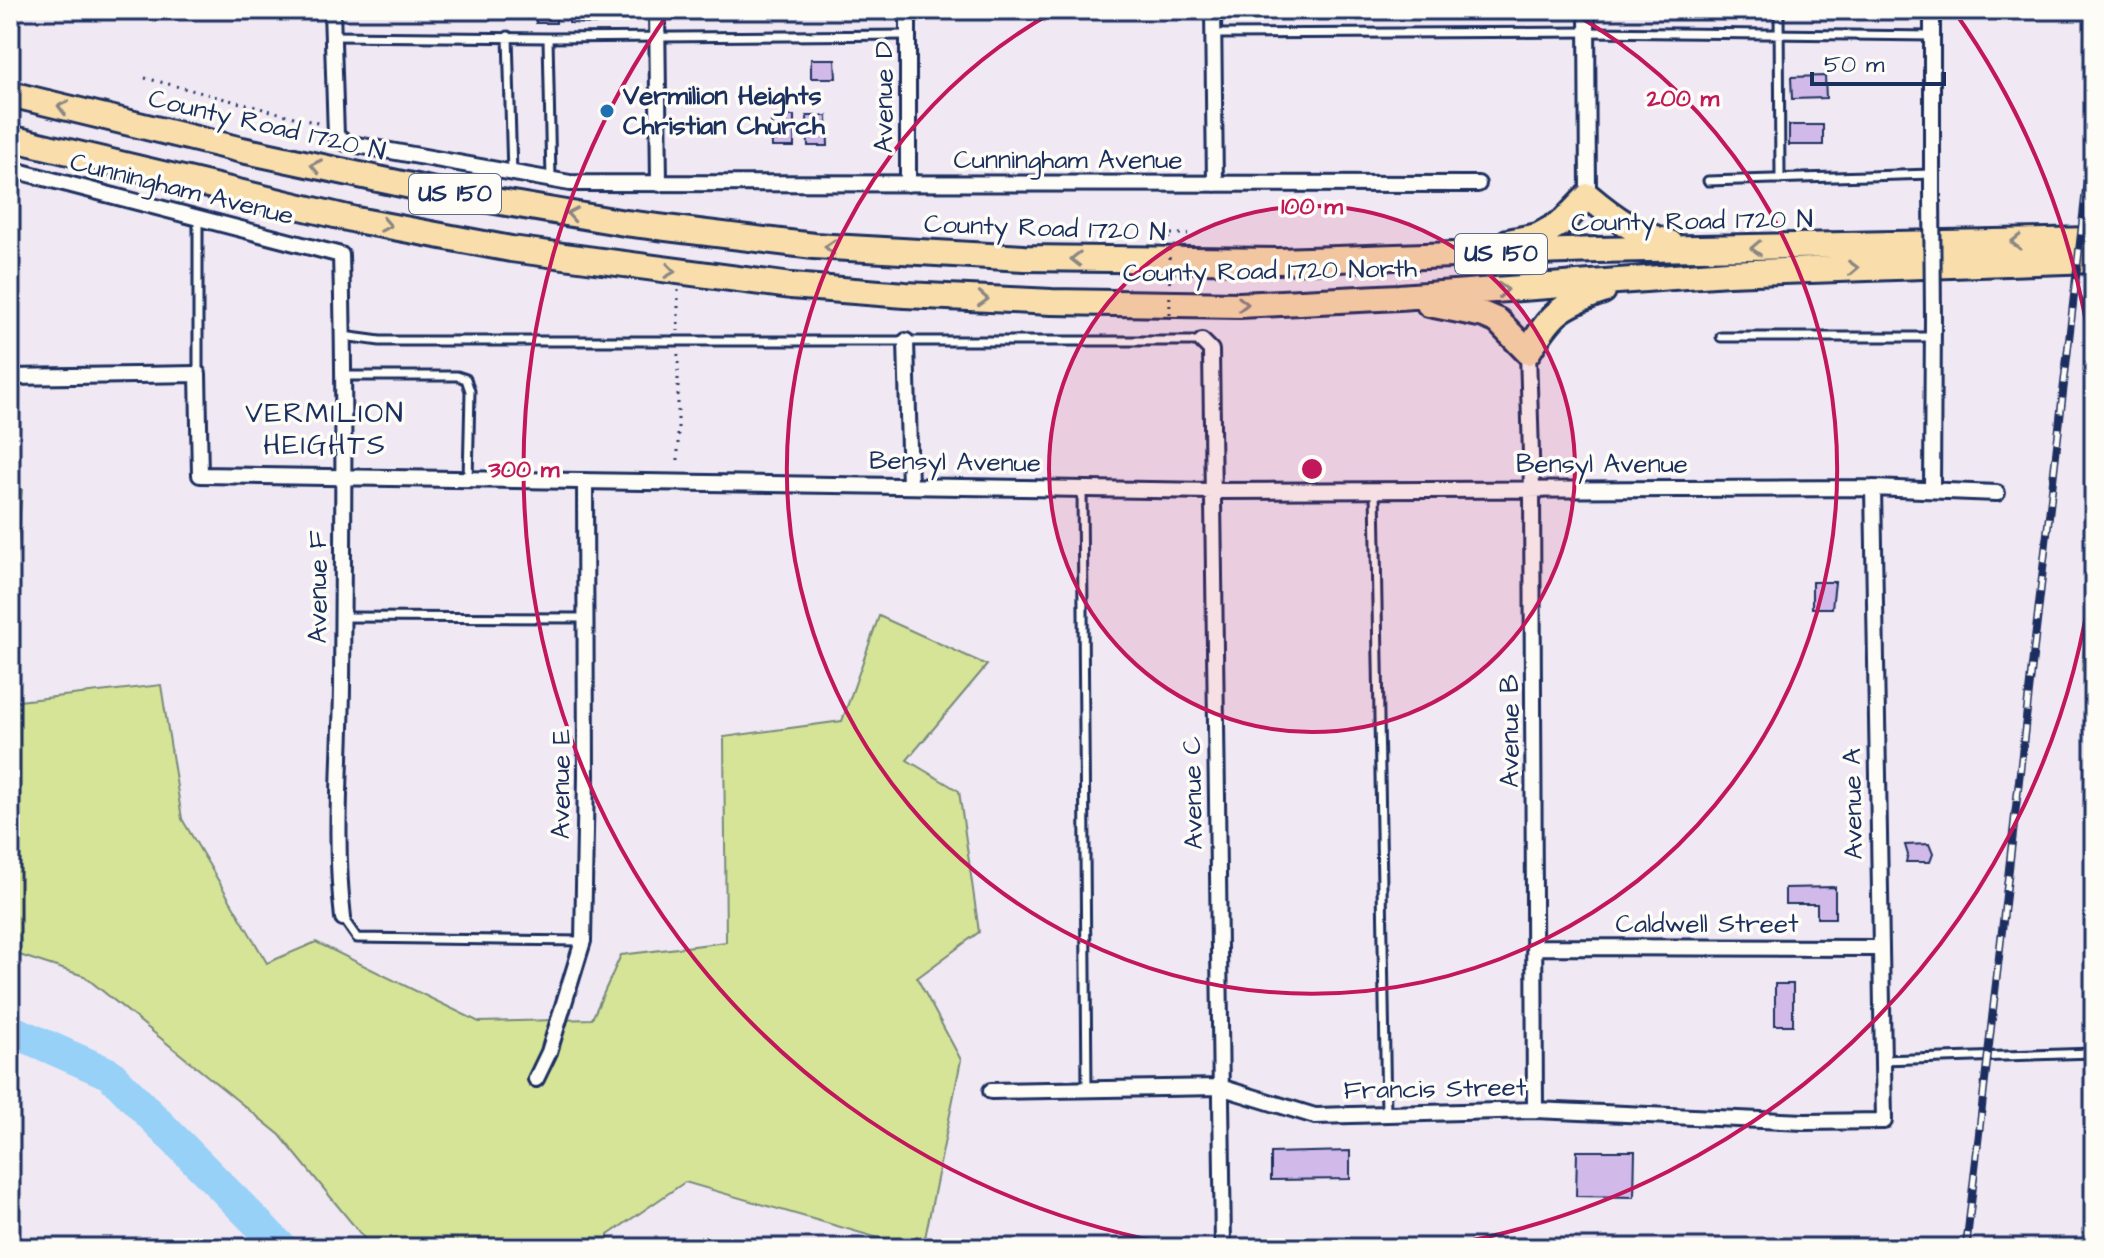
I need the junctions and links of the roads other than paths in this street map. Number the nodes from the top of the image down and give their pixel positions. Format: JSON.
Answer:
{"nodes":[{"id":1,"x":332,"y":10,"type":"edge"},
{"id":2,"x":657,"y":10,"type":"edge"},
{"id":3,"x":908,"y":10,"type":"edge"},
{"id":4,"x":1213,"y":10,"type":"edge"},
{"id":5,"x":1587,"y":10,"type":"edge"},
{"id":6,"x":1779,"y":10,"type":"edge"},
{"id":7,"x":1932,"y":10,"type":"edge"},
{"id":8,"x":1587,"y":32,"type":"junction"},
{"id":9,"x":1779,"y":33,"type":"junction"},
{"id":10,"x":1213,"y":34,"type":"junction"},
{"id":11,"x":908,"y":35,"type":"junction"},
{"id":12,"x":332,"y":36,"type":"junction"},
{"id":13,"x":508,"y":36,"type":"junction"},
{"id":14,"x":1932,"y":36,"type":"junction"},
{"id":15,"x":657,"y":37,"type":"junction"},
{"id":16,"x":548,"y":38,"type":"junction"},
{"id":17,"x":10,"y":94,"type":"edge"},
{"id":18,"x":10,"y":138,"type":"edge"},
{"id":19,"x":10,"y":169,"type":"edge"},
{"id":20,"x":512,"y":174,"type":"junction"},
{"id":21,"x":1932,"y":174,"type":"junction"},
{"id":22,"x":1780,"y":179,"type":"junction"},
{"id":23,"x":551,"y":180,"type":"junction"},
{"id":24,"x":1708,"y":181,"type":"dead end"},
{"id":25,"x":659,"y":184,"type":"junction"},
{"id":26,"x":908,"y":184,"type":"junction"},
{"id":27,"x":1215,"y":184,"type":"junction"},
{"id":28,"x":1478,"y":184,"type":"dead end"},
{"id":29,"x":1588,"y":196,"type":"junction"},
{"id":30,"x":198,"y":216,"type":"junction"},
{"id":31,"x":2094,"y":240,"type":"edge"},
{"id":32,"x":1693,"y":250,"type":"junction"},
{"id":33,"x":341,"y":255,"type":"joint"},
{"id":34,"x":1435,"y":256,"type":"junction"},
{"id":35,"x":2094,"y":260,"type":"edge"},
{"id":36,"x":1635,"y":280,"type":"junction"},
{"id":37,"x":1399,"y":297,"type":"junction"},
{"id":38,"x":343,"y":336,"type":"junction"},
{"id":39,"x":1721,"y":337,"type":"dead end"},
{"id":40,"x":1933,"y":337,"type":"junction"},
{"id":41,"x":906,"y":341,"type":"junction"},
{"id":42,"x":1202,"y":341,"type":"joint"},
{"id":43,"x":1528,"y":352,"type":"junction"},
{"id":44,"x":198,"y":374,"type":"junction"},
{"id":45,"x":344,"y":376,"type":"junction"},
{"id":46,"x":10,"y":377,"type":"edge"},
{"id":47,"x":343,"y":479,"type":"junction"},
{"id":48,"x":468,"y":480,"type":"junction"},
{"id":49,"x":585,"y":481,"type":"junction"},
{"id":50,"x":910,"y":486,"type":"junction"},
{"id":51,"x":1873,"y":488,"type":"junction"},
{"id":52,"x":1082,"y":489,"type":"junction"},
{"id":53,"x":1532,"y":489,"type":"junction"},
{"id":54,"x":1932,"y":489,"type":"junction"},
{"id":55,"x":1213,"y":491,"type":"junction"},
{"id":56,"x":1375,"y":491,"type":"junction"},
{"id":57,"x":1997,"y":493,"type":"dead end"},
{"id":58,"x":342,"y":617,"type":"junction"},
{"id":59,"x":585,"y":618,"type":"junction"},
{"id":60,"x":343,"y":918,"type":"joint"},
{"id":61,"x":583,"y":941,"type":"junction"},
{"id":62,"x":1536,"y":947,"type":"junction"},
{"id":63,"x":1879,"y":948,"type":"junction"},
{"id":64,"x":2094,"y":1053,"type":"edge"},
{"id":65,"x":1882,"y":1060,"type":"junction"},
{"id":66,"x":536,"y":1079,"type":"dead end"},
{"id":67,"x":1220,"y":1087,"type":"junction"},
{"id":68,"x":991,"y":1091,"type":"dead end"},
{"id":69,"x":1087,"y":1091,"type":"junction"},
{"id":70,"x":1535,"y":1110,"type":"junction"},
{"id":71,"x":1386,"y":1113,"type":"junction"},
{"id":72,"x":1884,"y":1121,"type":"joint"},
{"id":73,"x":1223,"y":1248,"type":"edge"}],
"edges":[{"from":1,"to":12,"type":"street"},
{"from":2,"to":15,"type":"street"},
{"from":3,"to":11,"type":"street","name":"Avenue D"},
{"from":4,"to":10,"type":"street"},
{"from":5,"to":8,"type":"street"},
{"from":6,"to":9,"type":"lane"},
{"from":7,"to":14,"type":"street"},
{"from":8,"to":9,"type":"lane"},
{"from":8,"to":10,"type":"lane"},
{"from":8,"to":29,"type":"street"},
{"from":9,"to":14,"type":"lane"},
{"from":9,"to":22,"type":"lane"},
{"from":10,"to":27,"type":"street"},
{"from":11,"to":15,"type":"lane"},
{"from":11,"to":26,"type":"street","name":"Avenue D"},
{"from":12,"to":13,"type":"lane"},
{"from":12,"to":20,"type":"street"},
{"from":13,"to":16,"type":"lane"},
{"from":13,"to":20,"type":"lane"},
{"from":14,"to":21,"type":"street"},
{"from":15,"to":16,"type":"lane"},
{"from":15,"to":25,"type":"street"},
{"from":16,"to":23,"type":"lane"},
{"from":34,"to":17,"type":"main road","name":"County Road 1720 N","number":"US 150","one_way":true},
{"from":18,"to":37,"type":"main road","name":"County Road 1720 North","number":"US 150","one_way":true},
{"from":19,"to":30,"type":"street","name":"Cunningham Avenue"},
{"from":20,"to":23,"type":"street"},
{"from":21,"to":22,"type":"lane"},
{"from":21,"to":40,"type":"street","bridge":true},
{"from":22,"to":24,"type":"lane"},
{"from":23,"to":25,"type":"street"},
{"from":25,"to":26,"type":"street","name":"Cunningham Avenue"},
{"from":26,"to":27,"type":"street","name":"Cunningham Avenue"},
{"from":27,"to":28,"type":"street","name":"Cunningham Avenue"},
{"from":29,"to":32,"type":"main road"},
{"from":29,"to":34,"type":"main road"},
{"from":30,"to":33,"type":"street","name":"Cunningham Avenue"},
{"from":30,"to":44,"type":"lane"},
{"from":31,"to":32,"type":"main road","name":"County Road 1720 N","number":"US 150","one_way":true},
{"from":32,"to":34,"type":"main road","name":"County Road 1720 N","number":"US 150"},
{"from":33,"to":38,"type":"street","name":"Avenue F"},
{"from":36,"to":35,"type":"main road","name":"County Road 1720 N","number":"US 150","one_way":true},
{"from":37,"to":36,"type":"main road","name":"County Road 1720 North","number":"US 150","one_way":true},
{"from":36,"to":43,"type":"main road"},
{"from":37,"to":43,"type":"main road"},
{"from":38,"to":41,"type":"lane"},
{"from":38,"to":45,"type":"street","name":"Avenue F"},
{"from":39,"to":40,"type":"lane"},
{"from":40,"to":54,"type":"street"},
{"from":41,"to":42,"type":"lane"},
{"from":41,"to":50,"type":"street"},
{"from":42,"to":55,"type":"street","name":"Avenue C"},
{"from":43,"to":53,"type":"street","name":"Avenue B"},
{"from":44,"to":46,"type":"street"},
{"from":44,"to":47,"type":"street","name":"Bensyl Avenue"},
{"from":45,"to":47,"type":"street","name":"Avenue F"},
{"from":45,"to":48,"type":"lane"},
{"from":47,"to":48,"type":"street","name":"Bensyl Avenue"},
{"from":47,"to":58,"type":"street","name":"Avenue F"},
{"from":48,"to":49,"type":"street","name":"Bensyl Avenue"},
{"from":49,"to":50,"type":"street","name":"Bensyl Avenue"},
{"from":49,"to":59,"type":"street","name":"Avenue E"},
{"from":50,"to":52,"type":"street","name":"Bensyl Avenue"},
{"from":51,"to":53,"type":"street","name":"Bensyl Avenue"},
{"from":51,"to":54,"type":"street","name":"Bensyl Avenue"},
{"from":51,"to":63,"type":"street","name":"Avenue A"},
{"from":52,"to":55,"type":"street","name":"Bensyl Avenue"},
{"from":52,"to":69,"type":"lane"},
{"from":53,"to":56,"type":"street","name":"Bensyl Avenue"},
{"from":53,"to":62,"type":"street","name":"Avenue B"},
{"from":54,"to":57,"type":"street","name":"Bensyl Avenue"},
{"from":55,"to":56,"type":"street","name":"Bensyl Avenue"},
{"from":55,"to":67,"type":"street","name":"Avenue C"},
{"from":56,"to":71,"type":"lane"},
{"from":58,"to":59,"type":"lane"},
{"from":58,"to":60,"type":"street","name":"Avenue F"},
{"from":59,"to":61,"type":"street","name":"Avenue E"},
{"from":60,"to":61,"type":"lane"},
{"from":61,"to":66,"type":"street","name":"Avenue E"},
{"from":62,"to":63,"type":"street","name":"Caldwell Street"},
{"from":62,"to":70,"type":"street","name":"Avenue B"},
{"from":63,"to":65,"type":"street","name":"Avenue A"},
{"from":64,"to":65,"type":"lane"},
{"from":65,"to":72,"type":"street","name":"Avenue A"},
{"from":67,"to":69,"type":"street","name":"Francis Street"},
{"from":67,"to":71,"type":"street","name":"Francis Street"},
{"from":67,"to":73,"type":"street","name":"Avenue C"},
{"from":68,"to":69,"type":"street","name":"Francis Street"},
{"from":70,"to":71,"type":"street","name":"Francis Street"},
{"from":70,"to":72,"type":"street","name":"Francis Street"}]}
